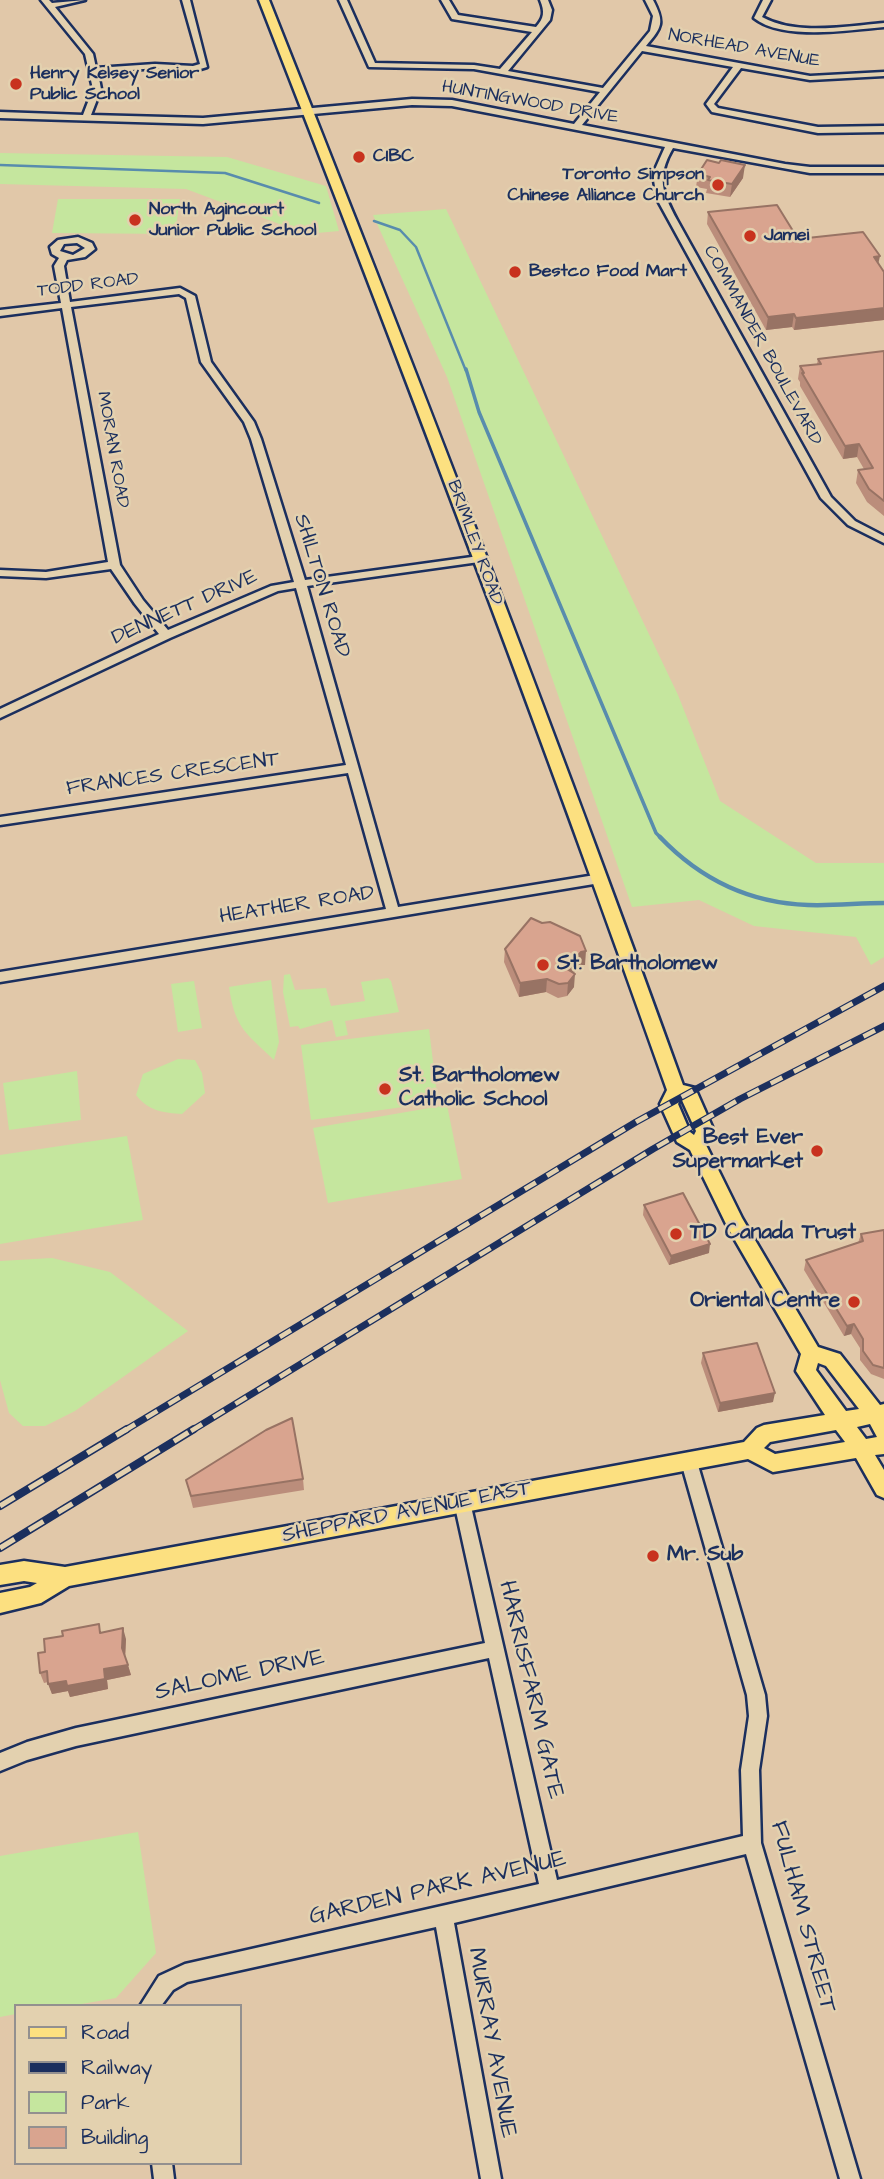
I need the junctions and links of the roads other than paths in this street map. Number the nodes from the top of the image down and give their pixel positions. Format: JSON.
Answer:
{"nodes":[{"id":1,"x":81,"y":0,"type":"edge"},
{"id":2,"x":186,"y":0,"type":"edge"},
{"id":3,"x":264,"y":0,"type":"edge"},
{"id":4,"x":343,"y":0,"type":"edge"},
{"id":5,"x":445,"y":0,"type":"edge"},
{"id":6,"x":544,"y":0,"type":"edge"},
{"id":7,"x":649,"y":0,"type":"edge"},
{"id":8,"x":768,"y":0,"type":"edge"},
{"id":9,"x":47,"y":3,"type":"edge"},
{"id":10,"x":884,"y":25,"type":"edge"},
{"id":11,"x":537,"y":30,"type":"junction"},
{"id":12,"x":641,"y":48,"type":"junction"},
{"id":13,"x":738,"y":66,"type":"junction"},
{"id":14,"x":93,"y":71,"type":"junction"},
{"id":15,"x":503,"y":71,"type":"junction"},
{"id":16,"x":884,"y":74,"type":"edge"},
{"id":17,"x":606,"y":91,"type":"junction"},
{"id":18,"x":310,"y":113,"type":"junction"},
{"id":19,"x":0,"y":115,"type":"edge"},
{"id":20,"x":86,"y":118,"type":"junction"},
{"id":21,"x":578,"y":126,"type":"junction"},
{"id":22,"x":884,"y":128,"type":"edge"},
{"id":23,"x":670,"y":145,"type":"junction"},
{"id":24,"x":884,"y":170,"type":"edge"},
{"id":25,"x":64,"y":257,"type":"dead end"},
{"id":26,"x":180,"y":291,"type":"joint"},
{"id":27,"x":67,"y":305,"type":"junction"},
{"id":28,"x":0,"y":313,"type":"edge"},
{"id":29,"x":884,"y":540,"type":"edge"},
{"id":30,"x":479,"y":559,"type":"junction"},
{"id":31,"x":114,"y":565,"type":"junction"},
{"id":32,"x":0,"y":573,"type":"edge"},
{"id":33,"x":300,"y":583,"type":"junction"},
{"id":34,"x":166,"y":635,"type":"junction"},
{"id":35,"x":0,"y":714,"type":"edge"},
{"id":36,"x":351,"y":768,"type":"junction"},
{"id":37,"x":0,"y":821,"type":"edge"},
{"id":38,"x":601,"y":879,"type":"junction"},
{"id":39,"x":393,"y":911,"type":"junction"},
{"id":40,"x":0,"y":977,"type":"edge"},
{"id":41,"x":811,"y":1353,"type":"junction"},
{"id":42,"x":881,"y":1420,"type":"edge"},
{"id":43,"x":842,"y":1421,"type":"junction"},
{"id":44,"x":884,"y":1445,"type":"edge"},
{"id":45,"x":860,"y":1449,"type":"junction"},
{"id":46,"x":750,"y":1450,"type":"junction"},
{"id":47,"x":689,"y":1462,"type":"junction"},
{"id":48,"x":884,"y":1489,"type":"edge"},
{"id":49,"x":462,"y":1502,"type":"junction"},
{"id":50,"x":0,"y":1575,"type":"edge"},
{"id":51,"x":65,"y":1577,"type":"junction"},
{"id":52,"x":0,"y":1603,"type":"edge"},
{"id":53,"x":494,"y":1650,"type":"junction"},
{"id":54,"x":0,"y":1762,"type":"edge"},
{"id":55,"x":752,"y":1843,"type":"junction"},
{"id":56,"x":550,"y":1890,"type":"junction"},
{"id":57,"x":443,"y":1916,"type":"junction"},
{"id":58,"x":150,"y":2004,"type":"edge"},
{"id":59,"x":491,"y":2179,"type":"edge"},
{"id":60,"x":850,"y":2179,"type":"edge"}],
"edges":[{"from":1,"to":9,"type":"street"},
{"from":2,"to":14,"type":"street"},
{"from":3,"to":18,"type":"main road","name":"BRIMLEY ROAD"},
{"from":4,"to":15,"type":"street"},
{"from":5,"to":11,"type":"street"},
{"from":6,"to":11,"type":"street"},
{"from":7,"to":12,"type":"street"},
{"from":8,"to":10,"type":"street"},
{"from":9,"to":14,"type":"street"},
{"from":11,"to":15,"type":"street"},
{"from":12,"to":13,"type":"street","name":"NORHEAD AVENUE"},
{"from":12,"to":17,"type":"street"},
{"from":13,"to":16,"type":"street","name":"NORHEAD AVENUE"},
{"from":13,"to":22,"type":"street"},
{"from":14,"to":20,"type":"street"},
{"from":15,"to":17,"type":"street"},
{"from":17,"to":21,"type":"street"},
{"from":18,"to":20,"type":"street","name":"HUNTINGWOOD DRIVE"},
{"from":18,"to":21,"type":"street","name":"HUNTINGWOOD DRIVE"},
{"from":18,"to":30,"type":"main road","name":"BRIMLEY ROAD"},
{"from":19,"to":20,"type":"street","name":"HUNTINGWOOD DRIVE"},
{"from":21,"to":23,"type":"street","name":"HUNTINGWOOD DRIVE"},
{"from":23,"to":24,"type":"street","name":"HUNTINGWOOD DRIVE"},
{"from":23,"to":29,"type":"street","name":"COMMANDER BOULEVARD"},
{"from":25,"to":27,"type":"street","name":"MORAN ROAD"},
{"from":26,"to":27,"type":"street","name":"TODD ROAD"},
{"from":26,"to":33,"type":"street","name":"SHILTON ROAD"},
{"from":27,"to":28,"type":"street","name":"TODD ROAD"},
{"from":27,"to":31,"type":"street","name":"MORAN ROAD"},
{"from":30,"to":33,"type":"street","name":"DENNETT DRIVE"},
{"from":30,"to":38,"type":"main road","name":"BRIMLEY ROAD"},
{"from":31,"to":32,"type":"street"},
{"from":31,"to":34,"type":"street","name":"MORAN ROAD"},
{"from":33,"to":34,"type":"street","name":"DENNETT DRIVE"},
{"from":33,"to":36,"type":"street","name":"SHILTON ROAD"},
{"from":34,"to":35,"type":"street","name":"DENNETT DRIVE"},
{"from":36,"to":37,"type":"street","name":"FRANCES CRESCENT"},
{"from":36,"to":39,"type":"street","name":"SHILTON ROAD"},
{"from":38,"to":39,"type":"street","name":"HEATHER ROAD"},
{"from":38,"to":41,"type":"main road","name":"BRIMLEY ROAD"},
{"from":39,"to":40,"type":"street","name":"HEATHER ROAD"},
{"from":41,"to":42,"type":"main road"},
{"from":41,"to":43,"type":"main road","name":"BRIMLEY ROAD"},
{"from":42,"to":43,"type":"main road","name":"SHEPPARD AVENUE EAST"},
{"from":43,"to":45,"type":"main road","name":"BRIMLEY ROAD"},
{"from":43,"to":46,"type":"main road","name":"SHEPPARD AVENUE EAST"},
{"from":44,"to":45,"type":"main road"},
{"from":45,"to":46,"type":"main road"},
{"from":45,"to":48,"type":"main road","name":"BRIMLEY ROAD"},
{"from":46,"to":47,"type":"main road","name":"SHEPPARD AVENUE EAST"},
{"from":47,"to":49,"type":"main road","name":"SHEPPARD AVENUE EAST"},
{"from":47,"to":55,"type":"street","name":"FULHAM STREET"},
{"from":49,"to":51,"type":"main road","name":"SHEPPARD AVENUE EAST"},
{"from":49,"to":53,"type":"street","name":"HARRISFARM GATE"},
{"from":50,"to":51,"type":"main road","name":"SHEPPARD AVENUE EAST"},
{"from":51,"to":52,"type":"main road","name":"SHEPPARD AVENUE EAST"},
{"from":53,"to":54,"type":"street","name":"SALOME DRIVE"},
{"from":53,"to":56,"type":"street","name":"HARRISFARM GATE"},
{"from":55,"to":56,"type":"street","name":"GARDEN PARK AVENUE"},
{"from":55,"to":60,"type":"street","name":"FULHAM STREET"},
{"from":56,"to":57,"type":"street","name":"GARDEN PARK AVENUE"},
{"from":57,"to":58,"type":"street","name":"GARDEN PARK AVENUE"},
{"from":57,"to":59,"type":"street","name":"MURRAY AVENUE"}]}
